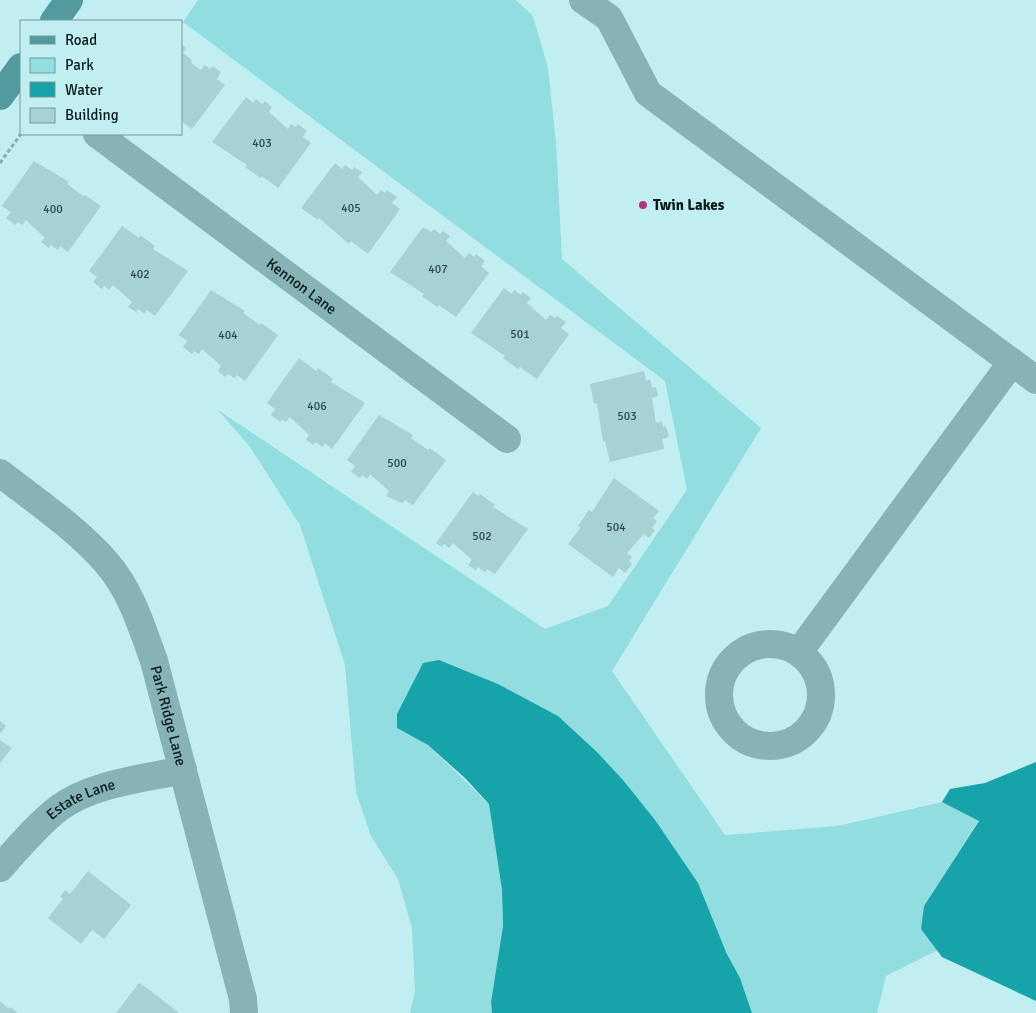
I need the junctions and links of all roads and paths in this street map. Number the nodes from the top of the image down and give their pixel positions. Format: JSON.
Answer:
{"nodes":[{"id":1,"x":69,"y":0,"type":"edge"},
{"id":2,"x":583,"y":0,"type":"edge"},
{"id":3,"x":615,"y":9,"type":"edge"},
{"id":4,"x":55,"y":20,"type":"edge"},
{"id":5,"x":20,"y":73,"type":"edge"},
{"id":6,"x":0,"y":96,"type":"edge"},
{"id":7,"x":20,"y":135,"type":"edge"},
{"id":8,"x":98,"y":135,"type":"edge"},
{"id":9,"x":0,"y":163,"type":"edge"},
{"id":10,"x":1012,"y":362,"type":"junction"},
{"id":11,"x":1036,"y":380,"type":"edge"},
{"id":12,"x":507,"y":439,"type":"dead end"},
{"id":13,"x":0,"y":474,"type":"edge"},
{"id":14,"x":799,"y":652,"type":"dead end"},
{"id":15,"x":183,"y":770,"type":"junction"},
{"id":16,"x":0,"y":868,"type":"edge"},
{"id":17,"x":244,"y":1013,"type":"edge"}],
"edges":[{"from":1,"to":4,"type":"main road"},
{"from":2,"to":3,"type":"street"},
{"from":3,"to":10,"type":"street"},
{"from":5,"to":6,"type":"main road"},
{"from":7,"to":9,"type":"path"},
{"from":8,"to":12,"type":"street","name":"Kennon Lane"},
{"from":10,"to":11,"type":"street"},
{"from":10,"to":14,"type":"street"},
{"from":13,"to":15,"type":"street","name":"Park Ridge Lane"},
{"from":15,"to":16,"type":"street","name":"Estate Lane"},
{"from":15,"to":17,"type":"street","name":"Park Ridge Lane"}]}
